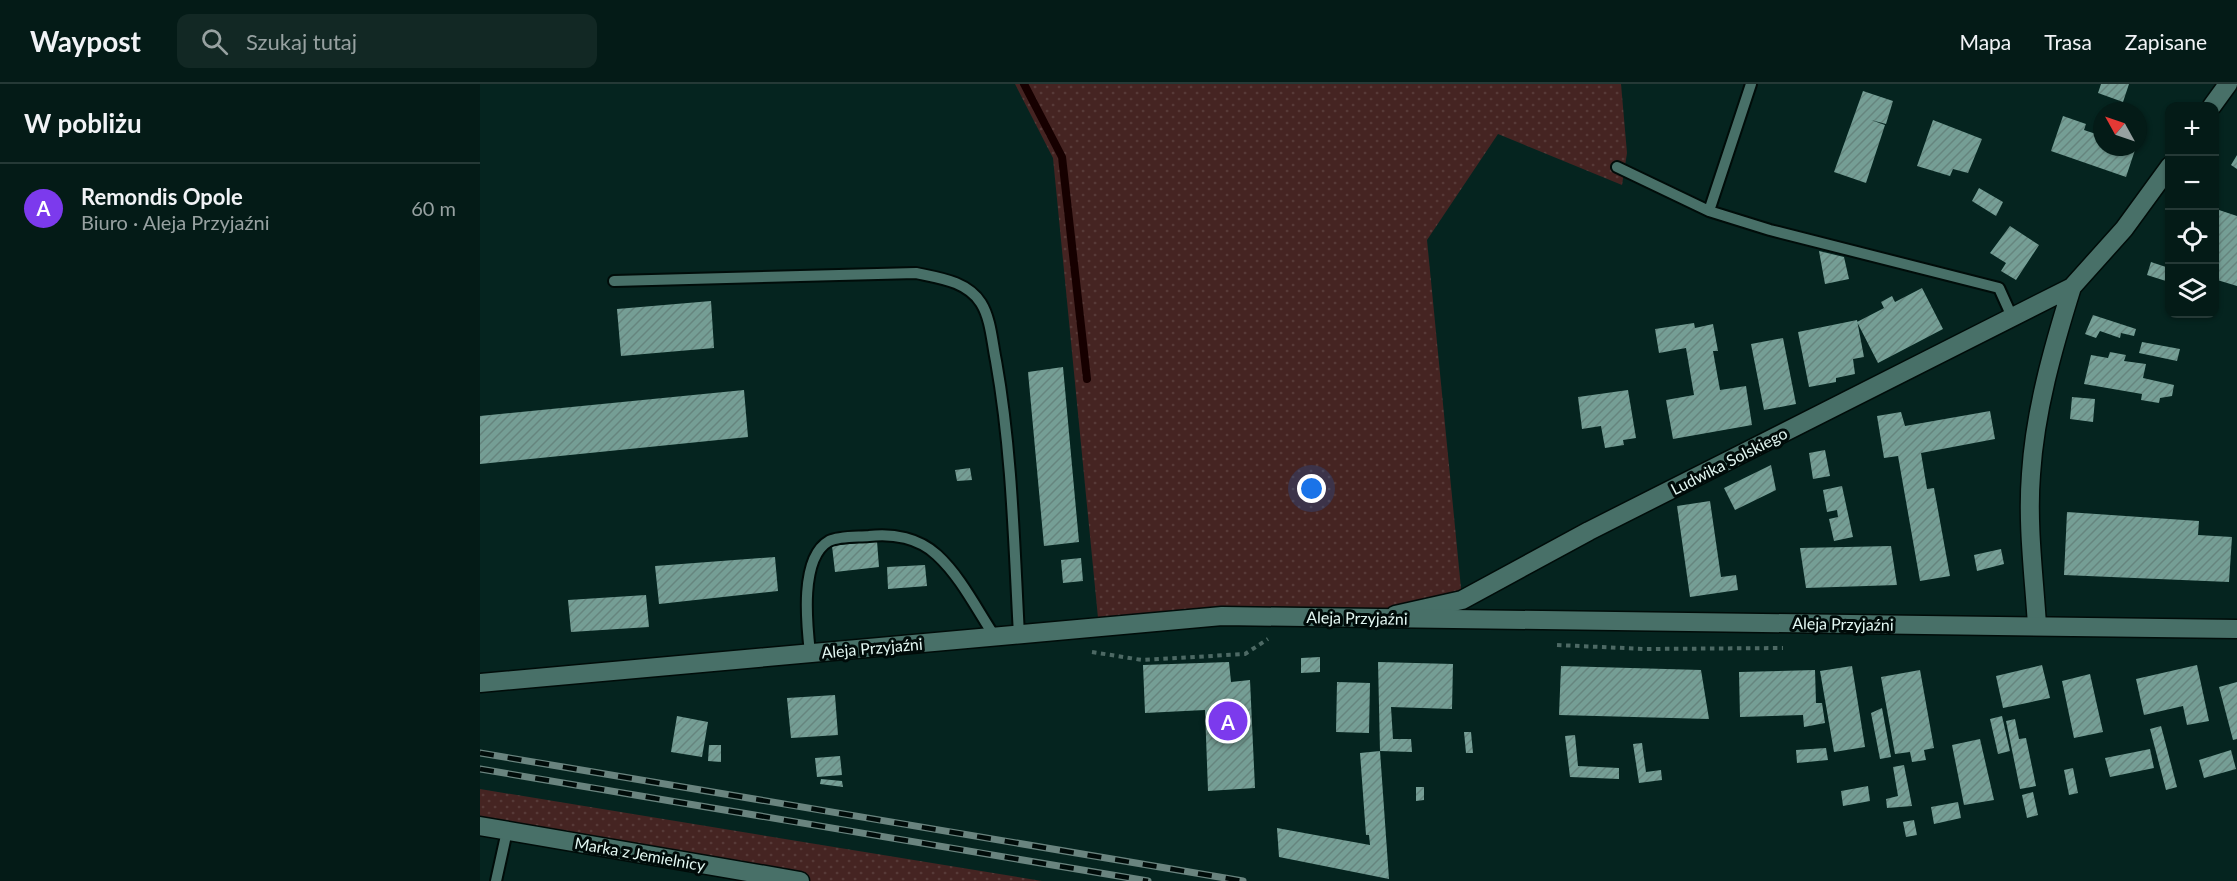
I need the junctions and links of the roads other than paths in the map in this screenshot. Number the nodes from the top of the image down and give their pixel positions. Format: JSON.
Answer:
{"nodes":[{"id":1,"x":1751,"y":84,"type":"edge"},
{"id":2,"x":2228,"y":84,"type":"edge"},
{"id":3,"x":2215,"y":102,"type":"edge"},
{"id":4,"x":1617,"y":167,"type":"dead end"},
{"id":5,"x":2165,"y":172,"type":"edge"},
{"id":6,"x":1709,"y":210,"type":"junction"},
{"id":7,"x":614,"y":281,"type":"dead end"},
{"id":8,"x":2073,"y":287,"type":"junction"},
{"id":9,"x":2013,"y":319,"type":"junction"},
{"id":10,"x":1380,"y":618,"type":"junction"},
{"id":11,"x":2037,"y":625,"type":"junction"},
{"id":12,"x":2237,"y":629,"type":"edge"},
{"id":13,"x":1019,"y":635,"type":"junction"},
{"id":14,"x":995,"y":637,"type":"junction"},
{"id":15,"x":810,"y":654,"type":"junction"},
{"id":16,"x":480,"y":683,"type":"edge"},
{"id":17,"x":480,"y":826,"type":"edge"},
{"id":18,"x":507,"y":831,"type":"junction"},
{"id":19,"x":758,"y":877,"type":"edge"},
{"id":20,"x":496,"y":881,"type":"edge"},
{"id":21,"x":800,"y":881,"type":"edge"}],
"edges":[{"from":1,"to":6,"type":"lane"},
{"from":2,"to":3,"type":"street"},
{"from":4,"to":6,"type":"lane"},
{"from":5,"to":8,"type":"street","name":"Ludwika Solskiego"},
{"from":6,"to":9,"type":"lane"},
{"from":7,"to":13,"type":"lane"},
{"from":8,"to":9,"type":"street","name":"Ludwika Solskiego"},
{"from":8,"to":11,"type":"street","name":"Ludwika Solskiego"},
{"from":9,"to":10,"type":"street","name":"Ludwika Solskiego"},
{"from":10,"to":11,"type":"street","name":"Aleja Przyjaźni"},
{"from":10,"to":13,"type":"street","name":"Aleja Przyjaźni"},
{"from":11,"to":12,"type":"street","name":"Aleja Przyjaźni"},
{"from":13,"to":14,"type":"street","name":"Aleja Przyjaźni"},
{"from":14,"to":15,"type":"street","name":"Aleja Przyjaźni"},
{"from":14,"to":15,"type":"lane"},
{"from":15,"to":16,"type":"street","name":"Aleja Przyjaźni"},
{"from":17,"to":18,"type":"street","name":"Marka z Jemielnicy"},
{"from":18,"to":19,"type":"street","name":"Marka z Jemielnicy"},
{"from":18,"to":20,"type":"lane"},
{"from":19,"to":21,"type":"street","name":"Marka z Jemielnicy"}]}
